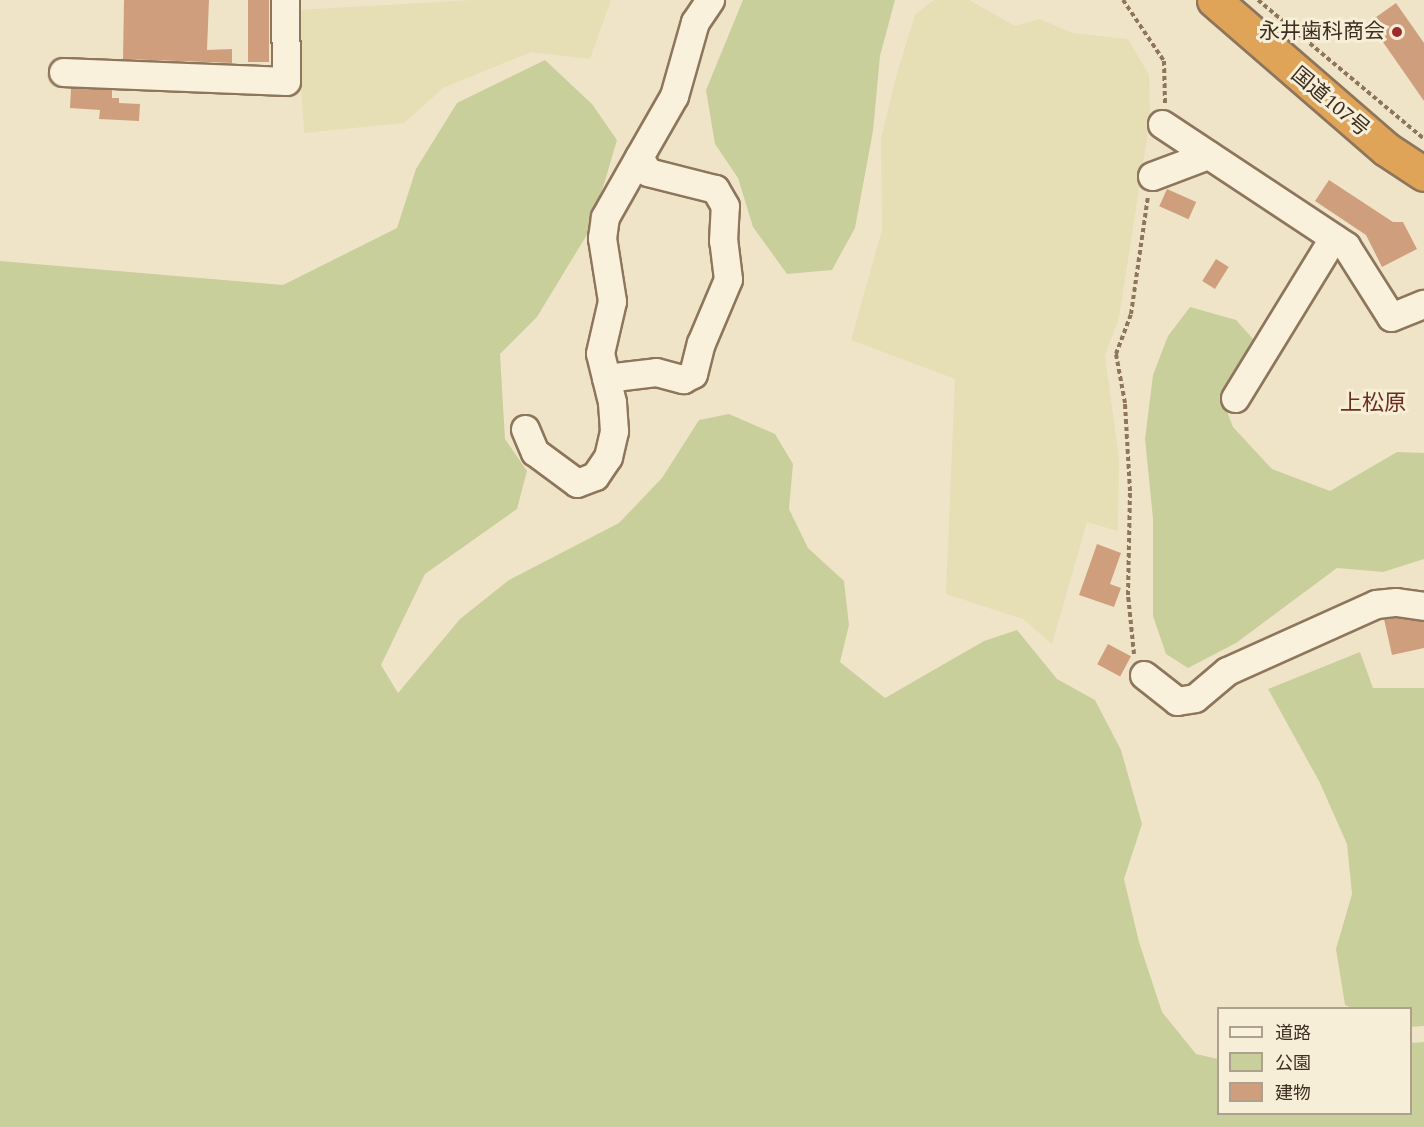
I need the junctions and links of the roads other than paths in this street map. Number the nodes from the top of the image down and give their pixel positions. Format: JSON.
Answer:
{"nodes":[{"id":1,"x":285,"y":0,"type":"edge"},
{"id":2,"x":710,"y":0,"type":"edge"},
{"id":3,"x":1214,"y":0,"type":"edge"},
{"id":4,"x":63,"y":72,"type":"dead end"},
{"id":5,"x":1162,"y":124,"type":"road end"},
{"id":6,"x":1208,"y":154,"type":"junction"},
{"id":7,"x":639,"y":157,"type":"junction"},
{"id":8,"x":1424,"y":174,"type":"edge"},
{"id":9,"x":1152,"y":176,"type":"road end"},
{"id":10,"x":1333,"y":238,"type":"junction"},
{"id":11,"x":1424,"y":304,"type":"edge"},
{"id":12,"x":606,"y":378,"type":"junction"},
{"id":13,"x":1235,"y":398,"type":"dead end"},
{"id":14,"x":525,"y":429,"type":"dead end"},
{"id":15,"x":1424,"y":606,"type":"edge"},
{"id":16,"x":1144,"y":675,"type":"road end"}],
"edges":[{"from":1,"to":4,"type":"street"},
{"from":2,"to":7,"type":"street"},
{"from":3,"to":8,"type":"highway","name":"国道107号"},
{"from":5,"to":6,"type":"street"},
{"from":6,"to":9,"type":"street"},
{"from":6,"to":10,"type":"street"},
{"from":7,"to":12,"type":"street"},
{"from":7,"to":12,"type":"street"},
{"from":10,"to":11,"type":"street"},
{"from":10,"to":13,"type":"street"},
{"from":12,"to":14,"type":"street"},
{"from":15,"to":16,"type":"street"}]}
